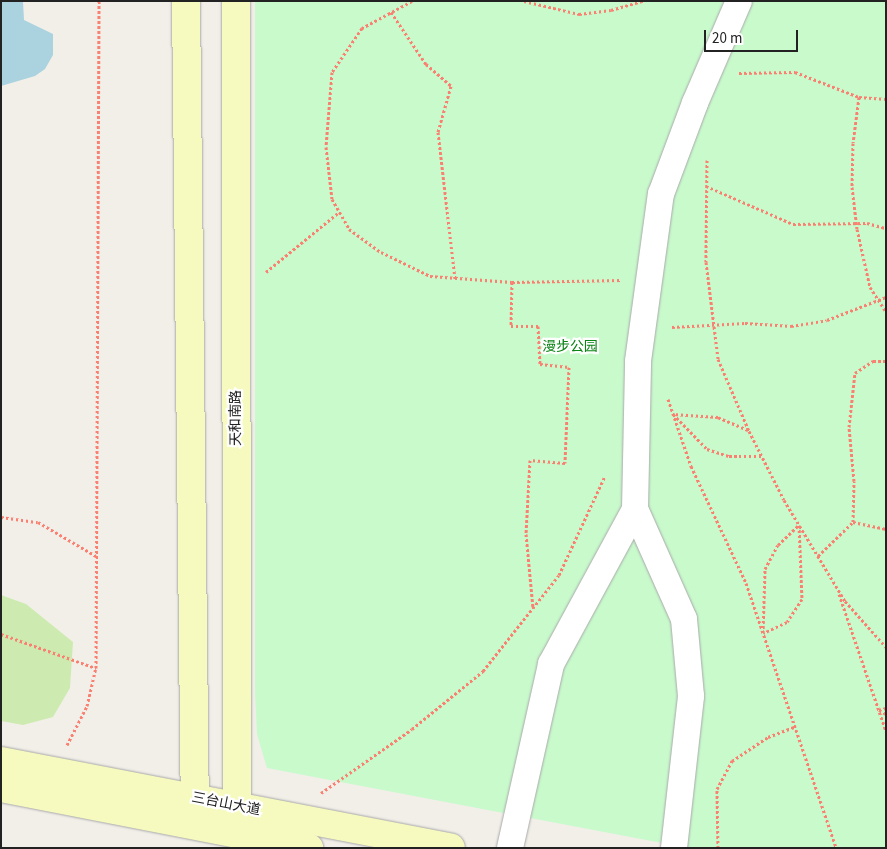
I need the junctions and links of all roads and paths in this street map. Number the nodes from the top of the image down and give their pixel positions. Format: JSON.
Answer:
{"nodes":[{"id":1,"x":99,"y":1,"type":"edge"},
{"id":2,"x":186,"y":1,"type":"edge"},
{"id":3,"x":236,"y":1,"type":"edge"},
{"id":4,"x":412,"y":1,"type":"edge"},
{"id":5,"x":524,"y":1,"type":"edge"},
{"id":6,"x":642,"y":1,"type":"edge"},
{"id":7,"x":739,"y":1,"type":"edge"},
{"id":8,"x":391,"y":12,"type":"junction"},
{"id":9,"x":708,"y":73,"type":"junction"},
{"id":10,"x":860,"y":97,"type":"junction"},
{"id":11,"x":885,"y":100,"type":"edge"},
{"id":12,"x":707,"y":158,"type":"dead end"},
{"id":13,"x":706,"y":186,"type":"junction"},
{"id":14,"x":339,"y":212,"type":"junction"},
{"id":15,"x":857,"y":223,"type":"junction"},
{"id":16,"x":886,"y":228,"type":"edge"},
{"id":17,"x":455,"y":279,"type":"junction"},
{"id":18,"x":649,"y":280,"type":"junction"},
{"id":19,"x":512,"y":282,"type":"junction"},
{"id":20,"x":886,"y":297,"type":"edge"},
{"id":21,"x":236,"y":298,"type":"junction"},
{"id":22,"x":878,"y":300,"type":"junction"},
{"id":23,"x":886,"y":312,"type":"edge"},
{"id":24,"x":713,"y":324,"type":"junction"},
{"id":25,"x":643,"y":329,"type":"junction"},
{"id":26,"x":886,"y":361,"type":"edge"},
{"id":27,"x":667,"y":397,"type":"dead end"},
{"id":28,"x":673,"y":414,"type":"junction"},
{"id":29,"x":749,"y":431,"type":"junction"},
{"id":30,"x":762,"y":456,"type":"junction"},
{"id":31,"x":606,"y":473,"type":"dead end"},
{"id":32,"x":634,"y":509,"type":"junction"},
{"id":33,"x":1,"y":517,"type":"edge"},
{"id":34,"x":853,"y":522,"type":"junction"},
{"id":35,"x":799,"y":525,"type":"junction"},
{"id":36,"x":886,"y":529,"type":"edge"},
{"id":37,"x":818,"y":556,"type":"junction"},
{"id":38,"x":96,"y":557,"type":"junction"},
{"id":39,"x":837,"y":589,"type":"junction"},
{"id":40,"x":534,"y":609,"type":"junction"},
{"id":41,"x":763,"y":633,"type":"junction"},
{"id":42,"x":1,"y":634,"type":"edge"},
{"id":43,"x":886,"y":647,"type":"edge"},
{"id":44,"x":96,"y":668,"type":"junction"},
{"id":45,"x":886,"y":708,"type":"edge"},
{"id":46,"x":879,"y":710,"type":"junction"},
{"id":47,"x":886,"y":714,"type":"edge"},
{"id":48,"x":796,"y":726,"type":"junction"},
{"id":49,"x":886,"y":731,"type":"edge"},
{"id":50,"x":1,"y":762,"type":"edge"},
{"id":51,"x":53,"y":771,"type":"junction"},
{"id":52,"x":1,"y":788,"type":"edge"},
{"id":53,"x":194,"y":799,"type":"junction"},
{"id":54,"x":236,"y":806,"type":"junction"},
{"id":55,"x":289,"y":816,"type":"junction"},
{"id":56,"x":195,"y":825,"type":"junction"},
{"id":57,"x":237,"y":834,"type":"junction"},
{"id":58,"x":309,"y":848,"type":"edge"},
{"id":59,"x":451,"y":848,"type":"edge"},
{"id":60,"x":510,"y":848,"type":"edge"},
{"id":61,"x":674,"y":848,"type":"edge"},
{"id":62,"x":718,"y":848,"type":"edge"},
{"id":63,"x":836,"y":848,"type":"edge"}],
"edges":[{"from":1,"to":38,"type":"path"},
{"from":2,"to":53,"type":"street"},
{"from":3,"to":21,"type":"street","name":"天和南路"},
{"from":4,"to":8,"type":"path"},
{"from":5,"to":6,"type":"path"},
{"from":7,"to":9,"type":"street"},
{"from":8,"to":14,"type":"path"},
{"from":8,"to":17,"type":"path"},
{"from":9,"to":10,"type":"path"},
{"from":9,"to":18,"type":"street"},
{"from":10,"to":11,"type":"path"},
{"from":10,"to":15,"type":"path"},
{"from":12,"to":13,"type":"path"},
{"from":13,"to":15,"type":"path"},
{"from":13,"to":24,"type":"path"},
{"from":14,"to":17,"type":"path"},
{"from":14,"to":21,"type":"path"},
{"from":15,"to":16,"type":"path"},
{"from":15,"to":22,"type":"path"},
{"from":17,"to":19,"type":"path"},
{"from":18,"to":19,"type":"path"},
{"from":18,"to":25,"type":"street"},
{"from":19,"to":40,"type":"path"},
{"from":20,"to":22,"type":"path"},
{"from":21,"to":54,"type":"street","name":"天和南路"},
{"from":22,"to":23,"type":"path"},
{"from":22,"to":24,"type":"path"},
{"from":24,"to":25,"type":"path"},
{"from":24,"to":29,"type":"path"},
{"from":25,"to":32,"type":"street"},
{"from":26,"to":34,"type":"path"},
{"from":27,"to":28,"type":"path"},
{"from":28,"to":29,"type":"path"},
{"from":28,"to":30,"type":"path"},
{"from":28,"to":41,"type":"path"},
{"from":29,"to":30,"type":"path"},
{"from":30,"to":35,"type":"path"},
{"from":31,"to":40,"type":"path"},
{"from":32,"to":60,"type":"street"},
{"from":32,"to":61,"type":"street"},
{"from":33,"to":38,"type":"path"},
{"from":34,"to":36,"type":"path"},
{"from":34,"to":37,"type":"path"},
{"from":35,"to":37,"type":"path"},
{"from":35,"to":41,"type":"path"},
{"from":35,"to":41,"type":"path"},
{"from":37,"to":39,"type":"path"},
{"from":38,"to":44,"type":"path"},
{"from":39,"to":43,"type":"path"},
{"from":39,"to":46,"type":"path"},
{"from":40,"to":55,"type":"path"},
{"from":41,"to":48,"type":"path"},
{"from":42,"to":44,"type":"path"},
{"from":44,"to":51,"type":"path"},
{"from":45,"to":46,"type":"path"},
{"from":46,"to":47,"type":"path"},
{"from":46,"to":49,"type":"path"},
{"from":48,"to":62,"type":"path"},
{"from":48,"to":63,"type":"path"},
{"from":50,"to":51,"type":"street","name":"三台山大道"},
{"from":51,"to":53,"type":"street","name":"三台山大道"},
{"from":52,"to":56,"type":"street","name":"三台山大道"},
{"from":53,"to":54,"type":"street","name":"三台山大道"},
{"from":53,"to":56,"type":"street"},
{"from":54,"to":55,"type":"street","name":"三台山大道"},
{"from":54,"to":57,"type":"street","name":"天和南路"},
{"from":55,"to":59,"type":"street","name":"三台山大道"},
{"from":56,"to":57,"type":"street","name":"三台山大道"},
{"from":57,"to":58,"type":"street","name":"三台山大道"}]}
